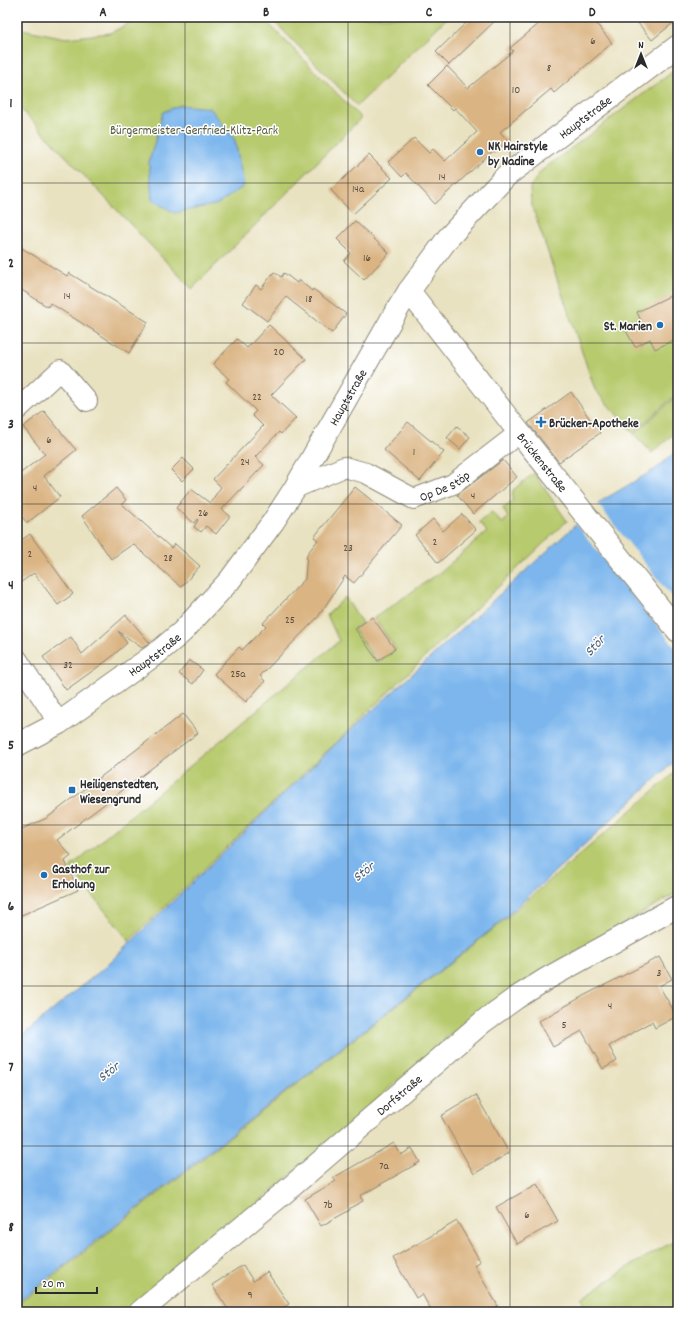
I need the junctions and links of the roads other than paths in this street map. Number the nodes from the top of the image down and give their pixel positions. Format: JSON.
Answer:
{"nodes":[{"id":1,"x":678,"y":46,"type":"edge"},
{"id":2,"x":408,"y":291,"type":"junction"},
{"id":3,"x":87,"y":401,"type":"dead end"},
{"id":4,"x":17,"y":410,"type":"edge"},
{"id":5,"x":519,"y":433,"type":"junction"},
{"id":6,"x":295,"y":488,"type":"junction"},
{"id":7,"x":678,"y":631,"type":"edge"},
{"id":8,"x":17,"y":659,"type":"edge"},
{"id":9,"x":59,"y":723,"type":"junction"},
{"id":10,"x":17,"y":745,"type":"edge"},
{"id":11,"x":678,"y":906,"type":"edge"},
{"id":12,"x":140,"y":1312,"type":"edge"}],
"edges":[{"from":1,"to":2,"type":"street","name":"Hauptstraße"},
{"from":2,"to":5,"type":"street","name":"Brückenstraße"},
{"from":2,"to":6,"type":"street","name":"Hauptstraße"},
{"from":3,"to":4,"type":"street"},
{"from":5,"to":6,"type":"street","name":"Op De Stöp"},
{"from":5,"to":7,"type":"street","name":"Brückenstraße"},
{"from":6,"to":9,"type":"street","name":"Hauptstraße"},
{"from":8,"to":9,"type":"street"},
{"from":9,"to":10,"type":"street","name":"Hauptstraße"},
{"from":11,"to":12,"type":"street","name":"Dorfstraße"}]}
